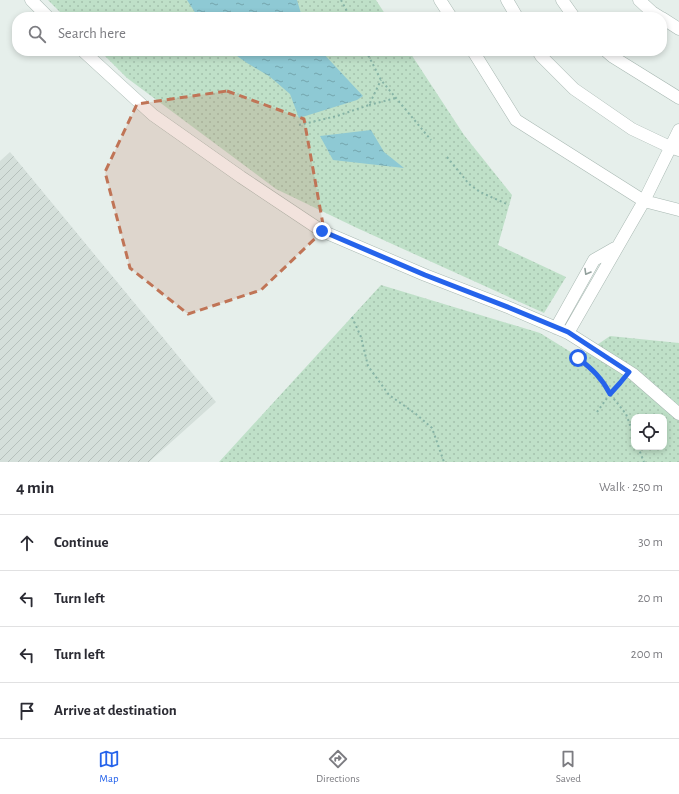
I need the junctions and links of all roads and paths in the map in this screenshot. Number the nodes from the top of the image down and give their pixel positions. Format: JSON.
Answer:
{"nodes":[{"id":1,"x":31,"y":0,"type":"edge"},
{"id":2,"x":341,"y":0,"type":"edge"},
{"id":3,"x":440,"y":0,"type":"edge"},
{"id":4,"x":507,"y":0,"type":"edge"},
{"id":5,"x":562,"y":0,"type":"edge"},
{"id":6,"x":639,"y":0,"type":"edge"},
{"id":7,"x":43,"y":12,"type":"edge"},
{"id":8,"x":347,"y":12,"type":"edge"},
{"id":9,"x":448,"y":12,"type":"edge"},
{"id":10,"x":515,"y":12,"type":"edge"},
{"id":11,"x":570,"y":12,"type":"edge"},
{"id":12,"x":652,"y":12,"type":"edge"},
{"id":13,"x":667,"y":22,"type":"edge"},
{"id":14,"x":679,"y":29,"type":"edge"},
{"id":15,"x":88,"y":56,"type":"edge"},
{"id":16,"x":369,"y":56,"type":"edge"},
{"id":17,"x":476,"y":56,"type":"edge"},
{"id":18,"x":541,"y":56,"type":"edge"},
{"id":19,"x":611,"y":56,"type":"edge"},
{"id":20,"x":382,"y":80,"type":"junction"},
{"id":21,"x":396,"y":98,"type":"junction"},
{"id":22,"x":679,"y":98,"type":"edge"},
{"id":23,"x":369,"y":105,"type":"junction"},
{"id":24,"x":299,"y":125,"type":"dead end"},
{"id":25,"x":679,"y":130,"type":"edge"},
{"id":26,"x":431,"y":140,"type":"dead end"},
{"id":27,"x":675,"y":149,"type":"edge"},
{"id":28,"x":447,"y":157,"type":"dead end"},
{"id":29,"x":644,"y":201,"type":"junction"},
{"id":30,"x":509,"y":205,"type":"dead end"},
{"id":31,"x":679,"y":210,"type":"edge"},
{"id":32,"x":616,"y":247,"type":"junction"},
{"id":33,"x":352,"y":317,"type":"dead end"},
{"id":34,"x":556,"y":328,"type":"junction"},
{"id":35,"x":568,"y":332,"type":"junction"},
{"id":36,"x":578,"y":358,"type":"dead end"},
{"id":37,"x":629,"y":372,"type":"junction"},
{"id":38,"x":610,"y":394,"type":"junction"},
{"id":39,"x":597,"y":412,"type":"dead end"},
{"id":40,"x":679,"y":414,"type":"edge"},
{"id":41,"x":631,"y":428,"type":"edge"},
{"id":42,"x":639,"y":450,"type":"edge"},
{"id":43,"x":444,"y":462,"type":"edge"},
{"id":44,"x":644,"y":462,"type":"edge"}],
"edges":[{"from":1,"to":7,"type":"street"},
{"from":2,"to":8,"type":"path"},
{"from":3,"to":9,"type":"street"},
{"from":4,"to":10,"type":"street"},
{"from":5,"to":11,"type":"street"},
{"from":6,"to":12,"type":"street"},
{"from":13,"to":14,"type":"street"},
{"from":15,"to":34,"type":"street"},
{"from":16,"to":20,"type":"path"},
{"from":17,"to":29,"type":"street"},
{"from":18,"to":27,"type":"street"},
{"from":19,"to":22,"type":"street"},
{"from":20,"to":21,"type":"path"},
{"from":20,"to":23,"type":"path"},
{"from":21,"to":23,"type":"path"},
{"from":21,"to":26,"type":"path"},
{"from":23,"to":24,"type":"path"},
{"from":25,"to":27,"type":"street"},
{"from":27,"to":29,"type":"street"},
{"from":28,"to":30,"type":"path"},
{"from":29,"to":31,"type":"street"},
{"from":29,"to":32,"type":"street"},
{"from":32,"to":34,"type":"street","one_way":true},
{"from":32,"to":35,"type":"street"},
{"from":33,"to":43,"type":"path"},
{"from":34,"to":35,"type":"street"},
{"from":35,"to":37,"type":"street"},
{"from":36,"to":38,"type":"path"},
{"from":37,"to":38,"type":"path"},
{"from":37,"to":40,"type":"street"},
{"from":38,"to":39,"type":"path"},
{"from":38,"to":41,"type":"path"},
{"from":42,"to":44,"type":"path"}]}
